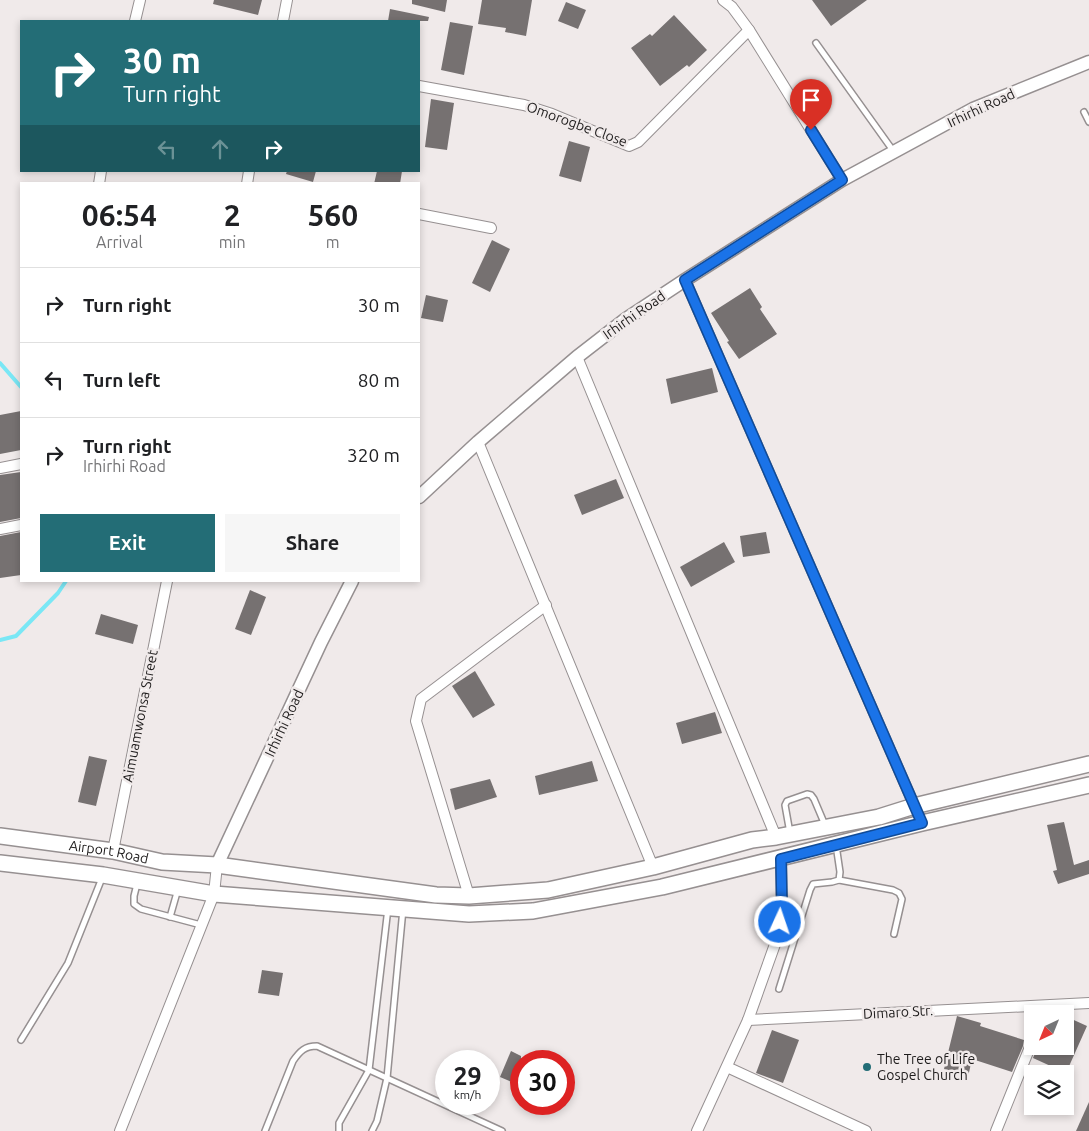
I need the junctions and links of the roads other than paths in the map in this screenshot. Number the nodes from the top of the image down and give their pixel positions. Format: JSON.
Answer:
{"nodes":[{"id":1,"x":140,"y":0,"type":"edge"},
{"id":2,"x":288,"y":0,"type":"edge"},
{"id":3,"x":723,"y":0,"type":"edge"},
{"id":4,"x":135,"y":20,"type":"edge"},
{"id":5,"x":282,"y":20,"type":"edge"},
{"id":6,"x":749,"y":30,"type":"junction"},
{"id":7,"x":816,"y":43,"type":"dead end"},
{"id":8,"x":1089,"y":62,"type":"edge"},
{"id":9,"x":420,"y":86,"type":"edge"},
{"id":10,"x":1084,"y":112,"type":"dead end"},
{"id":11,"x":1089,"y":122,"type":"edge"},
{"id":12,"x":894,"y":152,"type":"junction"},
{"id":13,"x":842,"y":180,"type":"junction"},
{"id":14,"x":420,"y":214,"type":"edge"},
{"id":15,"x":491,"y":228,"type":"dead end"},
{"id":16,"x":685,"y":280,"type":"junction"},
{"id":17,"x":577,"y":357,"type":"junction"},
{"id":18,"x":478,"y":442,"type":"junction"},
{"id":19,"x":1,"y":464,"type":"edge"},
{"id":20,"x":20,"y":464,"type":"edge"},
{"id":21,"x":420,"y":496,"type":"edge"},
{"id":22,"x":20,"y":526,"type":"edge"},
{"id":23,"x":0,"y":529,"type":"edge"},
{"id":24,"x":167,"y":582,"type":"edge"},
{"id":25,"x":352,"y":582,"type":"edge"},
{"id":26,"x":546,"y":605,"type":"junction"},
{"id":27,"x":1089,"y":764,"type":"edge"},
{"id":28,"x":1089,"y":785,"type":"edge"},
{"id":29,"x":914,"y":806,"type":"junction"},
{"id":30,"x":922,"y":823,"type":"junction"},
{"id":31,"x":826,"y":828,"type":"junction"},
{"id":32,"x":0,"y":836,"type":"edge"},
{"id":33,"x":783,"y":836,"type":"junction"},
{"id":34,"x":836,"y":845,"type":"junction"},
{"id":35,"x":113,"y":852,"type":"junction"},
{"id":36,"x":781,"y":859,"type":"junction"},
{"id":37,"x":0,"y":863,"type":"edge"},
{"id":38,"x":217,"y":865,"type":"junction"},
{"id":39,"x":653,"y":867,"type":"junction"},
{"id":40,"x":103,"y":875,"type":"junction"},
{"id":41,"x":838,"y":880,"type":"junction"},
{"id":42,"x":138,"y":881,"type":"junction"},
{"id":43,"x":178,"y":888,"type":"junction"},
{"id":44,"x":214,"y":894,"type":"junction"},
{"id":45,"x":469,"y":896,"type":"junction"},
{"id":46,"x":388,"y":908,"type":"junction"},
{"id":47,"x":403,"y":909,"type":"junction"},
{"id":48,"x":170,"y":917,"type":"junction"},
{"id":49,"x":202,"y":925,"type":"junction"},
{"id":50,"x":894,"y":934,"type":"dead end"},
{"id":51,"x":779,"y":989,"type":"dead end"},
{"id":52,"x":1089,"y":1003,"type":"edge"},
{"id":53,"x":1074,"y":1005,"type":"edge"},
{"id":54,"x":1024,"y":1010,"type":"edge"},
{"id":55,"x":748,"y":1020,"type":"junction"},
{"id":56,"x":21,"y":1040,"type":"dead end"},
{"id":57,"x":1027,"y":1055,"type":"edge"},
{"id":58,"x":727,"y":1067,"type":"junction"},
{"id":59,"x":368,"y":1070,"type":"junction"},
{"id":60,"x":387,"y":1078,"type":"junction"},
{"id":61,"x":120,"y":1131,"type":"edge"},
{"id":62,"x":265,"y":1131,"type":"edge"},
{"id":63,"x":338,"y":1131,"type":"edge"},
{"id":64,"x":372,"y":1131,"type":"edge"},
{"id":65,"x":502,"y":1131,"type":"edge"},
{"id":66,"x":697,"y":1131,"type":"edge"},
{"id":67,"x":866,"y":1131,"type":"edge"},
{"id":68,"x":996,"y":1131,"type":"edge"}],
"edges":[{"from":1,"to":4,"type":"street"},
{"from":2,"to":5,"type":"street"},
{"from":3,"to":6,"type":"street"},
{"from":6,"to":9,"type":"street","name":"Omorogbe Close"},
{"from":6,"to":13,"type":"street"},
{"from":7,"to":12,"type":"lane"},
{"from":8,"to":12,"type":"street","name":"Irhirhi Road"},
{"from":10,"to":11,"type":"lane"},
{"from":12,"to":13,"type":"street","name":"Irhirhi Road"},
{"from":13,"to":16,"type":"street","name":"Irhirhi Road"},
{"from":14,"to":15,"type":"street"},
{"from":16,"to":17,"type":"street","name":"Irhirhi Road"},
{"from":16,"to":29,"type":"street"},
{"from":17,"to":18,"type":"street","name":"Irhirhi Road"},
{"from":17,"to":33,"type":"street"},
{"from":18,"to":21,"type":"street","name":"Irhirhi Road"},
{"from":18,"to":26,"type":"street"},
{"from":19,"to":20,"type":"street"},
{"from":22,"to":23,"type":"street"},
{"from":24,"to":35,"type":"street","name":"Aimuamwonsa Street"},
{"from":25,"to":38,"type":"street","name":"Irhirhi Road"},
{"from":26,"to":39,"type":"street"},
{"from":26,"to":45,"type":"street"},
{"from":27,"to":29,"type":"main road","name":"Airport Road"},
{"from":28,"to":30,"type":"main road","name":"Airport Road"},
{"from":29,"to":30,"type":"street"},
{"from":29,"to":31,"type":"main road","name":"Airport Road"},
{"from":30,"to":34,"type":"main road","name":"Airport Road"},
{"from":31,"to":33,"type":"main road","name":"Airport Road"},
{"from":31,"to":33,"type":"lane"},
{"from":32,"to":35,"type":"main road","name":"Airport Road"},
{"from":33,"to":39,"type":"main road","name":"Airport Road"},
{"from":34,"to":36,"type":"main road","name":"Airport Road"},
{"from":34,"to":41,"type":"lane"},
{"from":35,"to":38,"type":"main road","name":"Airport Road"},
{"from":36,"to":47,"type":"main road","name":"Airport Road"},
{"from":36,"to":55,"type":"street"},
{"from":37,"to":40,"type":"main road","name":"Airport Road"},
{"from":38,"to":44,"type":"street"},
{"from":38,"to":45,"type":"main road","name":"Airport Road"},
{"from":39,"to":45,"type":"main road","name":"Airport Road"},
{"from":40,"to":42,"type":"main road","name":"Airport Road"},
{"from":40,"to":56,"type":"lane"},
{"from":41,"to":50,"type":"lane"},
{"from":41,"to":51,"type":"lane"},
{"from":42,"to":43,"type":"main road","name":"Airport Road"},
{"from":42,"to":48,"type":"lane"},
{"from":43,"to":44,"type":"main road","name":"Airport Road"},
{"from":43,"to":48,"type":"lane"},
{"from":44,"to":46,"type":"main road","name":"Airport Road"},
{"from":44,"to":49,"type":"street"},
{"from":46,"to":47,"type":"main road","name":"Airport Road"},
{"from":46,"to":59,"type":"lane"},
{"from":47,"to":60,"type":"lane"},
{"from":48,"to":49,"type":"lane"},
{"from":49,"to":61,"type":"street"},
{"from":52,"to":53,"type":"street","name":"Dimaro Str."},
{"from":54,"to":55,"type":"street","name":"Dimaro Str."},
{"from":55,"to":58,"type":"street"},
{"from":57,"to":68,"type":"street"},
{"from":58,"to":66,"type":"street"},
{"from":58,"to":67,"type":"street"},
{"from":59,"to":60,"type":"lane"},
{"from":59,"to":62,"type":"lane"},
{"from":59,"to":63,"type":"lane"},
{"from":60,"to":64,"type":"lane"},
{"from":60,"to":65,"type":"lane"}]}
